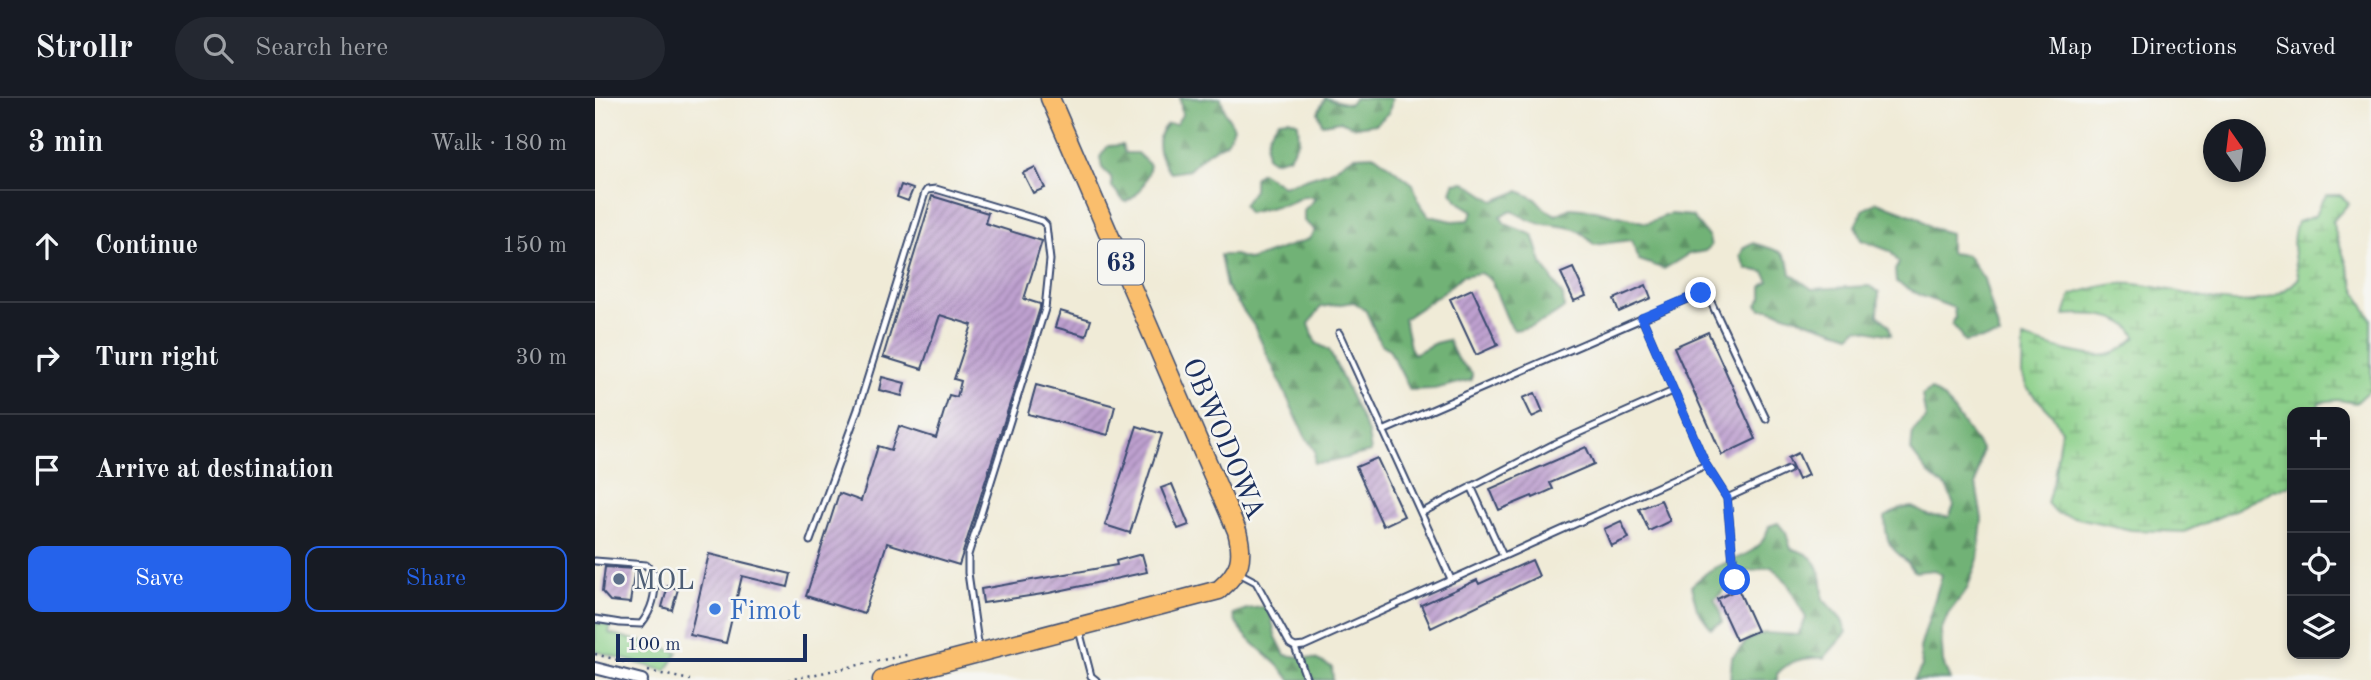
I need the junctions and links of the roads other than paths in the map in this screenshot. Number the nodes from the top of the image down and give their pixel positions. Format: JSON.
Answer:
{"nodes":[{"id":1,"x":1050,"y":98,"type":"edge"},
{"id":2,"x":1642,"y":318,"type":"junction"},
{"id":3,"x":1339,"y":333,"type":"dead end"},
{"id":4,"x":1673,"y":391,"type":"junction"},
{"id":5,"x":1766,"y":419,"type":"dead end"},
{"id":6,"x":1383,"y":431,"type":"junction"},
{"id":7,"x":1706,"y":465,"type":"junction"},
{"id":8,"x":1788,"y":470,"type":"dead end"},
{"id":9,"x":1471,"y":486,"type":"junction"},
{"id":10,"x":1727,"y":498,"type":"junction"},
{"id":11,"x":1421,"y":513,"type":"junction"},
{"id":12,"x":810,"y":541,"type":"dead end"},
{"id":13,"x":1503,"y":556,"type":"junction"},
{"id":14,"x":595,"y":561,"type":"edge"},
{"id":15,"x":1236,"y":572,"type":"junction"},
{"id":16,"x":1451,"y":579,"type":"junction"},
{"id":17,"x":1735,"y":580,"type":"dead end"},
{"id":18,"x":595,"y":619,"type":"edge"},
{"id":19,"x":1079,"y":627,"type":"junction"},
{"id":20,"x":1295,"y":647,"type":"junction"},
{"id":21,"x":980,"y":653,"type":"junction"},
{"id":22,"x":595,"y":668,"type":"edge"},
{"id":23,"x":1093,"y":678,"type":"edge"},
{"id":24,"x":889,"y":679,"type":"edge"},
{"id":25,"x":642,"y":680,"type":"edge"},
{"id":26,"x":1084,"y":680,"type":"edge"},
{"id":27,"x":1307,"y":680,"type":"edge"}],
"edges":[{"from":1,"to":15,"type":"main road","name":"OBWODOWA","number":"63"},
{"from":2,"to":4,"type":"lane"},
{"from":2,"to":5,"type":"lane"},
{"from":2,"to":6,"type":"lane"},
{"from":3,"to":6,"type":"lane"},
{"from":4,"to":7,"type":"lane"},
{"from":4,"to":9,"type":"lane"},
{"from":6,"to":11,"type":"lane"},
{"from":7,"to":10,"type":"lane"},
{"from":7,"to":13,"type":"lane"},
{"from":8,"to":10,"type":"lane"},
{"from":9,"to":11,"type":"lane"},
{"from":9,"to":13,"type":"lane"},
{"from":10,"to":17,"type":"lane"},
{"from":11,"to":16,"type":"lane"},
{"from":12,"to":21,"type":"lane"},
{"from":13,"to":16,"type":"lane"},
{"from":14,"to":18,"type":"lane"},
{"from":15,"to":19,"type":"main road"},
{"from":15,"to":20,"type":"lane"},
{"from":16,"to":20,"type":"lane"},
{"from":19,"to":21,"type":"main road"},
{"from":19,"to":23,"type":"lane"},
{"from":20,"to":27,"type":"lane"},
{"from":21,"to":24,"type":"main road"},
{"from":22,"to":25,"type":"street"},
{"from":23,"to":26,"type":"lane"}]}
